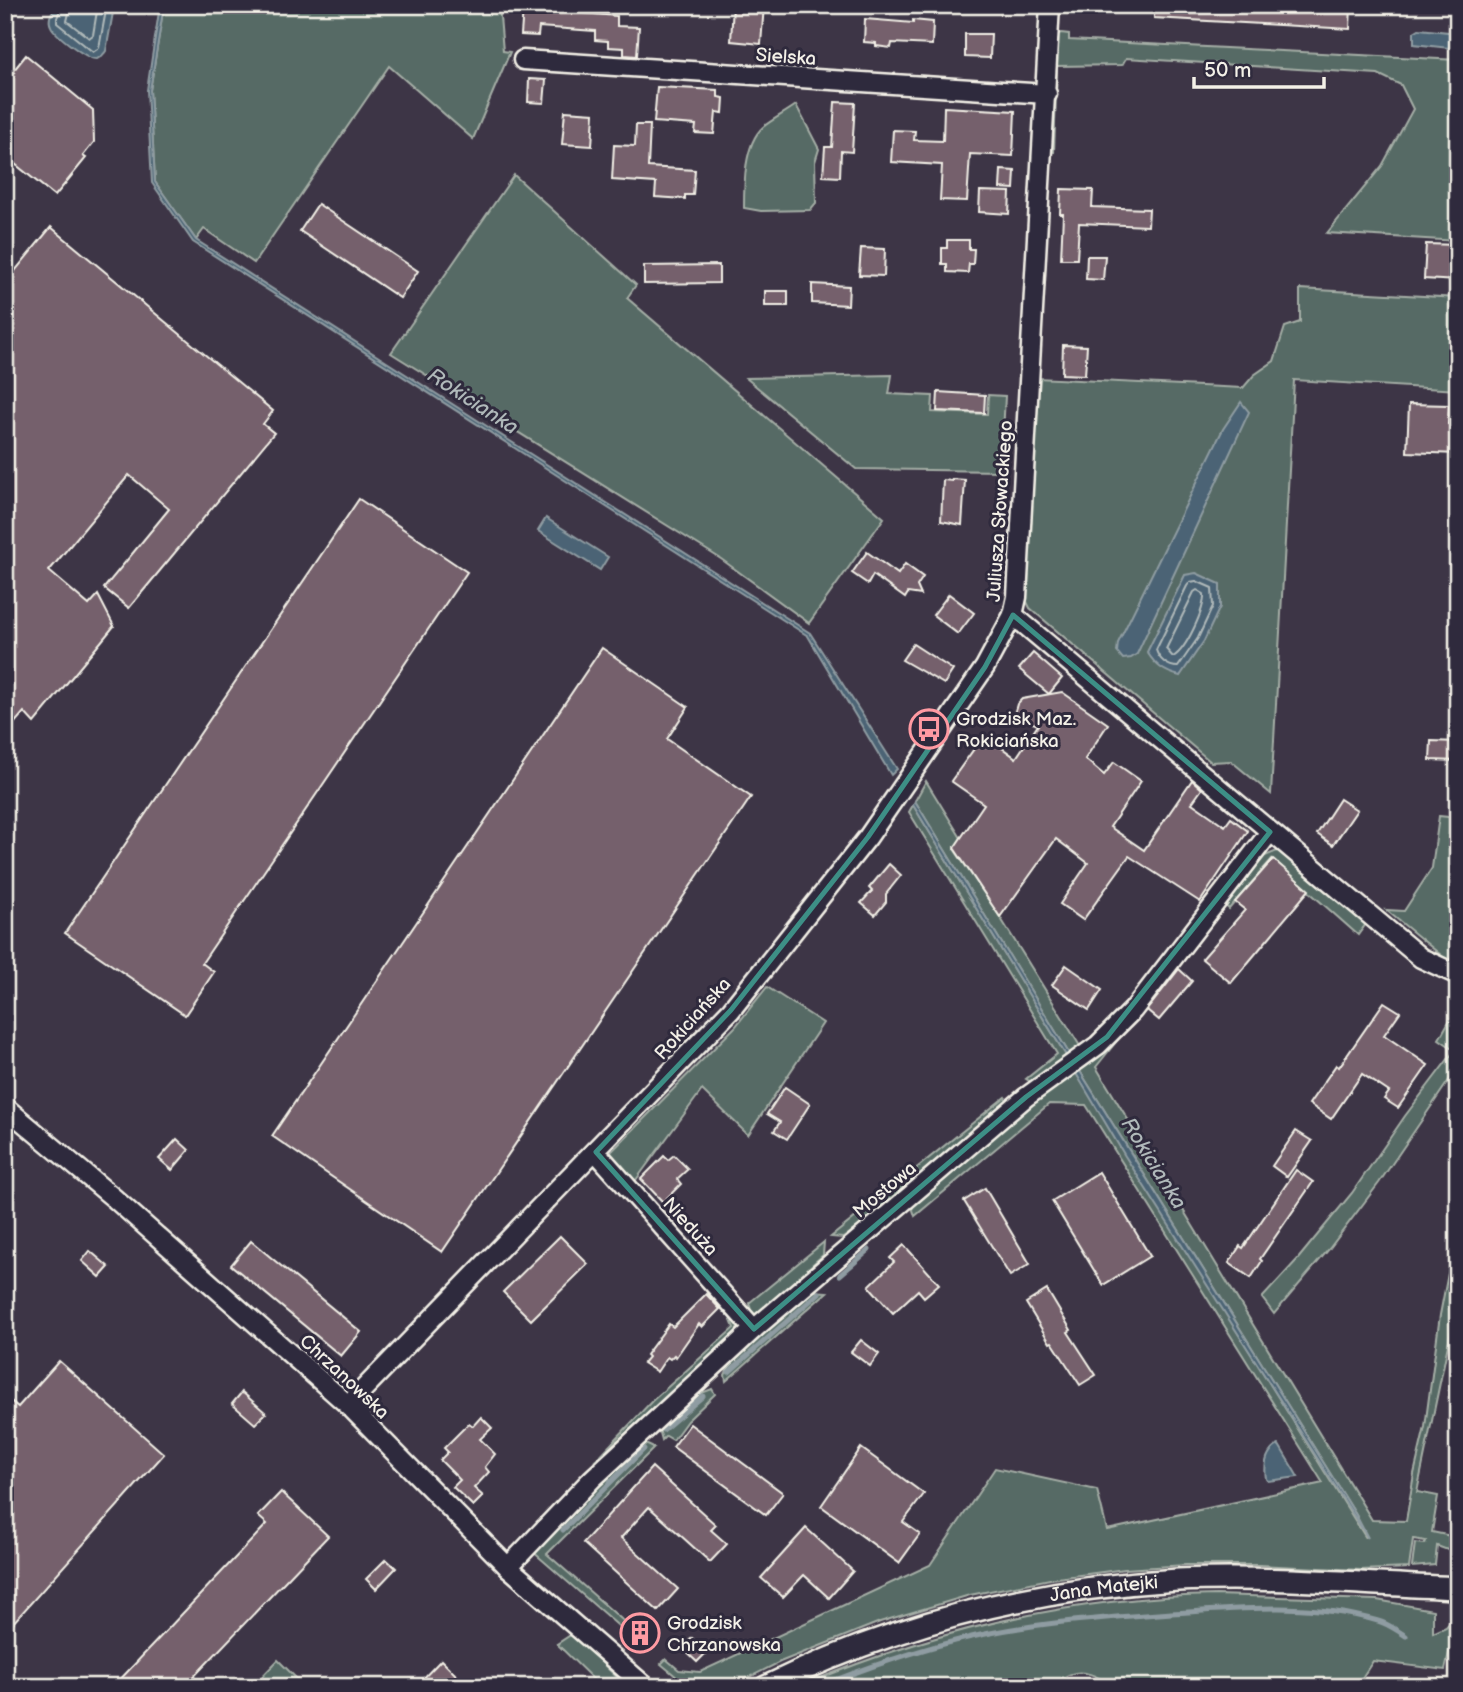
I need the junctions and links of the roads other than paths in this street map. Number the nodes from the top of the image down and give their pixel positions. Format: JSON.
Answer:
{"nodes":[{"id":1,"x":1050,"y":5,"type":"edge"},
{"id":2,"x":523,"y":60,"type":"dead end"},
{"id":3,"x":1046,"y":94,"type":"junction"},
{"id":4,"x":1013,"y":615,"type":"junction"},
{"id":5,"x":1270,"y":832,"type":"junction"},
{"id":6,"x":1458,"y":975,"type":"edge"},
{"id":7,"x":5,"y":1107,"type":"edge"},
{"id":8,"x":596,"y":1152,"type":"junction"},
{"id":9,"x":754,"y":1329,"type":"junction"},
{"id":10,"x":348,"y":1405,"type":"junction"},
{"id":11,"x":509,"y":1567,"type":"junction"},
{"id":12,"x":1447,"y":1588,"type":"edge"},
{"id":13,"x":646,"y":1687,"type":"edge"},
{"id":14,"x":766,"y":1687,"type":"edge"}],
"edges":[{"from":1,"to":3,"type":"street","name":"Juliusza Słowackiego"},
{"from":2,"to":3,"type":"street","name":"Sielska"},
{"from":3,"to":4,"type":"street","name":"Juliusza Słowackiego"},
{"from":4,"to":5,"type":"street","name":"Juliusza Słowackiego"},
{"from":4,"to":8,"type":"street","name":"Rokiciańska"},
{"from":5,"to":6,"type":"street","name":"Juliusza Słowackiego"},
{"from":5,"to":9,"type":"street","name":"Mostowa"},
{"from":7,"to":10,"type":"street","name":"Chrzanowska"},
{"from":8,"to":9,"type":"street","name":"Nieduża"},
{"from":8,"to":10,"type":"street","name":"Rokiciańska"},
{"from":9,"to":11,"type":"street","name":"Mostowa"},
{"from":10,"to":11,"type":"street","name":"Chrzanowska"},
{"from":11,"to":13,"type":"street","name":"Chrzanowska"},
{"from":12,"to":14,"type":"street","name":"Jana Matejki"}]}
